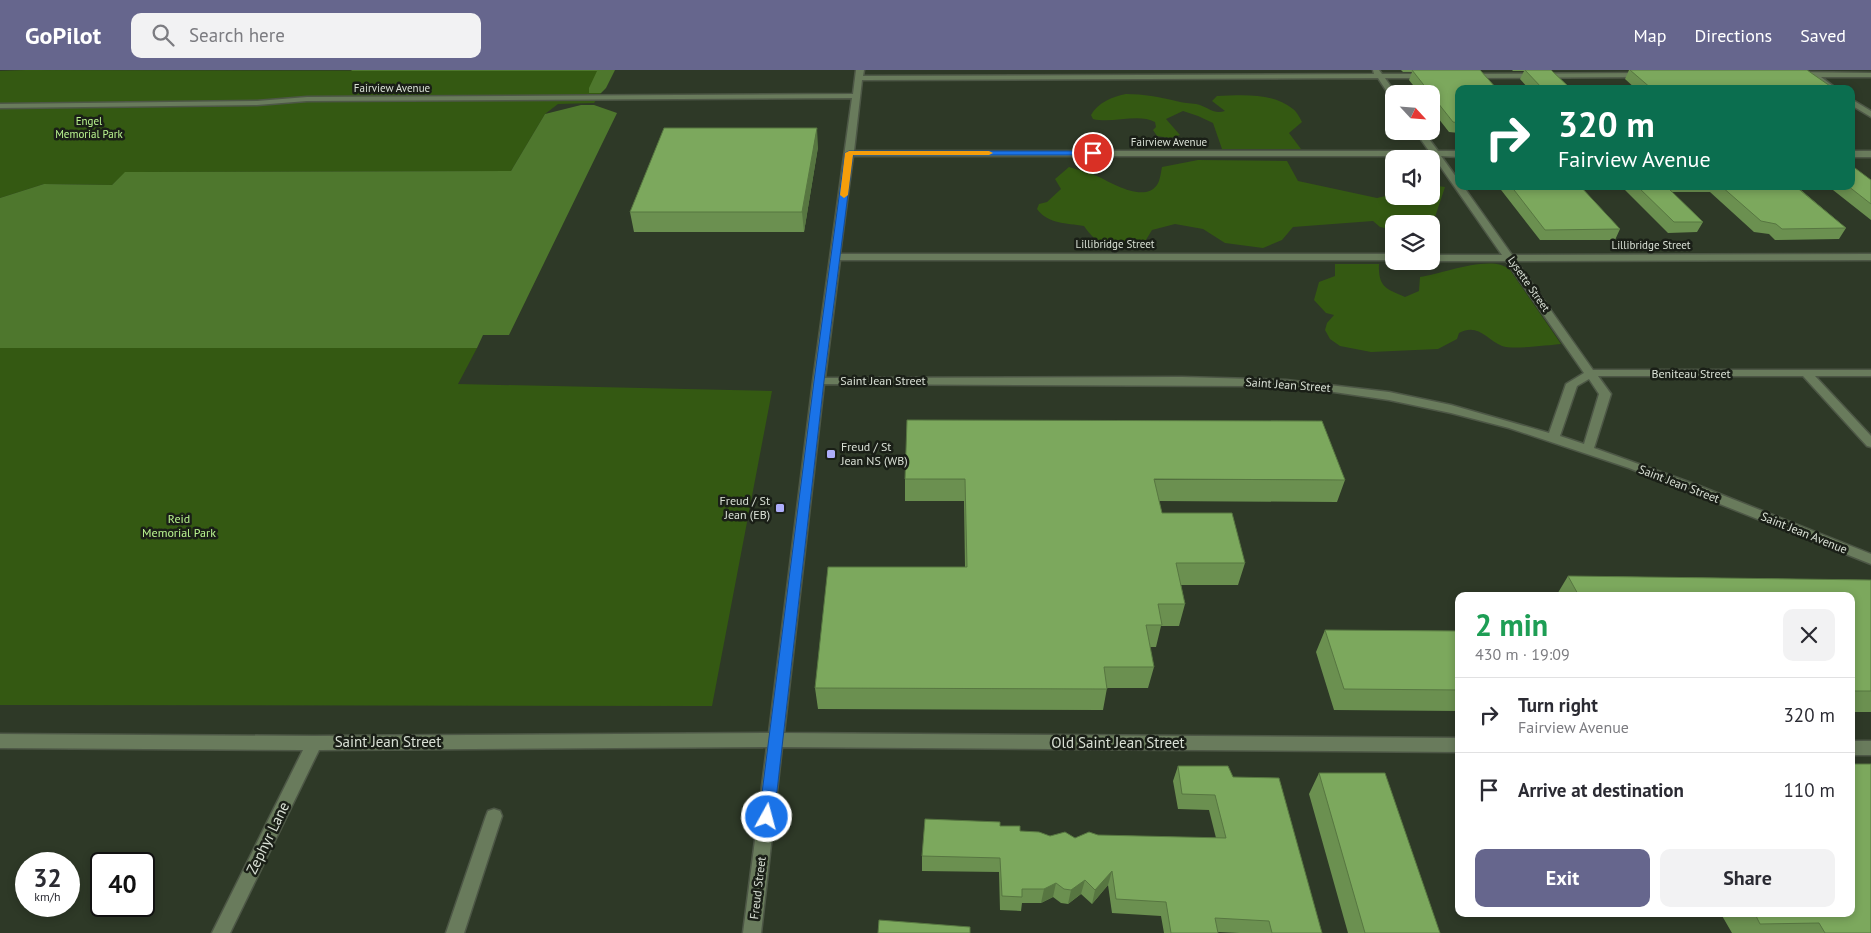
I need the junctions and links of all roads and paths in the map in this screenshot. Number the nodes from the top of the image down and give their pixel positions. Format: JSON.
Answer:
{"nodes":[{"id":1,"x":1810,"y":72,"type":"edge"},
{"id":2,"x":1378,"y":73,"type":"edge"},
{"id":3,"x":859,"y":74,"type":"edge"},
{"id":4,"x":1783,"y":74,"type":"edge"},
{"id":5,"x":1656,"y":75,"type":"edge"},
{"id":6,"x":1871,"y":75,"type":"edge"},
{"id":7,"x":1431,"y":76,"type":"edge"},
{"id":8,"x":1460,"y":76,"type":"edge"},
{"id":9,"x":1386,"y":85,"type":"edge"},
{"id":10,"x":1828,"y":85,"type":"edge"},
{"id":11,"x":856,"y":96,"type":"junction"},
{"id":12,"x":1855,"y":104,"type":"edge"},
{"id":13,"x":0,"y":106,"type":"edge"},
{"id":14,"x":1871,"y":115,"type":"edge"},
{"id":15,"x":849,"y":153,"type":"junction"},
{"id":16,"x":1385,"y":154,"type":"edge"},
{"id":17,"x":1440,"y":154,"type":"edge"},
{"id":18,"x":1455,"y":154,"type":"edge"},
{"id":19,"x":1855,"y":154,"type":"edge"},
{"id":20,"x":1871,"y":154,"type":"edge"},
{"id":21,"x":1440,"y":161,"type":"edge"},
{"id":22,"x":1455,"y":182,"type":"edge"},
{"id":23,"x":1461,"y":190,"type":"edge"},
{"id":24,"x":836,"y":257,"type":"junction"},
{"id":25,"x":1385,"y":257,"type":"edge"},
{"id":26,"x":1871,"y":257,"type":"edge"},
{"id":27,"x":1440,"y":258,"type":"edge"},
{"id":28,"x":1510,"y":258,"type":"junction"},
{"id":29,"x":1592,"y":373,"type":"junction"},
{"id":30,"x":1807,"y":374,"type":"junction"},
{"id":31,"x":1871,"y":374,"type":"edge"},
{"id":32,"x":819,"y":381,"type":"junction"},
{"id":33,"x":1554,"y":438,"type":"junction"},
{"id":34,"x":1871,"y":443,"type":"edge"},
{"id":35,"x":1588,"y":449,"type":"junction"},
{"id":36,"x":1738,"y":506,"type":"joint"},
{"id":37,"x":1871,"y":559,"type":"edge"},
{"id":38,"x":776,"y":740,"type":"junction"},
{"id":39,"x":0,"y":741,"type":"edge"},
{"id":40,"x":314,"y":743,"type":"junction"},
{"id":41,"x":1455,"y":745,"type":"edge"},
{"id":42,"x":1855,"y":748,"type":"edge"},
{"id":43,"x":1871,"y":748,"type":"edge"},
{"id":44,"x":494,"y":816,"type":"dead end"},
{"id":45,"x":221,"y":933,"type":"edge"},
{"id":46,"x":455,"y":933,"type":"edge"},
{"id":47,"x":752,"y":933,"type":"edge"}],
"edges":[{"from":1,"to":4,"type":"street"},
{"from":1,"to":6,"type":"street"},
{"from":1,"to":10,"type":"street"},
{"from":2,"to":3,"type":"street"},
{"from":2,"to":7,"type":"street"},
{"from":2,"to":9,"type":"street"},
{"from":3,"to":11,"type":"street","name":"Freud Street"},
{"from":5,"to":8,"type":"street"},
{"from":11,"to":13,"type":"street","name":"Fairview Avenue"},
{"from":11,"to":15,"type":"street","name":"Freud Street"},
{"from":12,"to":14,"type":"street"},
{"from":15,"to":16,"type":"street","name":"Fairview Avenue"},
{"from":15,"to":24,"type":"street","name":"Freud Street"},
{"from":17,"to":18,"type":"street","name":"Fairview Avenue"},
{"from":19,"to":20,"type":"street"},
{"from":21,"to":22,"type":"street","name":"Lysette Street"},
{"from":23,"to":28,"type":"street","name":"Lysette Street"},
{"from":24,"to":25,"type":"street","name":"Lillibridge Street"},
{"from":24,"to":32,"type":"street","name":"Freud Street"},
{"from":26,"to":28,"type":"street","name":"Lillibridge Street"},
{"from":27,"to":28,"type":"street","name":"Lillibridge Street"},
{"from":28,"to":29,"type":"street","name":"Lysette Street"},
{"from":29,"to":30,"type":"street","name":"Beniteau Street"},
{"from":29,"to":33,"type":"street"},
{"from":29,"to":35,"type":"street"},
{"from":30,"to":31,"type":"street","name":"Beniteau Street"},
{"from":30,"to":34,"type":"street"},
{"from":32,"to":33,"type":"street","name":"Saint Jean Street"},
{"from":32,"to":38,"type":"street","name":"Freud Street"},
{"from":33,"to":35,"type":"street","name":"Saint Jean Street"},
{"from":35,"to":36,"type":"street","name":"Saint Jean Street"},
{"from":36,"to":37,"type":"street","name":"Saint Jean Avenue"},
{"from":38,"to":40,"type":"street","name":"Saint Jean Street"},
{"from":38,"to":41,"type":"street","name":"Old Saint Jean Street"},
{"from":38,"to":47,"type":"street","name":"Freud Street"},
{"from":39,"to":40,"type":"street","name":"Saint Jean Street"},
{"from":40,"to":45,"type":"street","name":"Zephyr Lane"},
{"from":42,"to":43,"type":"street"},
{"from":44,"to":46,"type":"street"}]}
